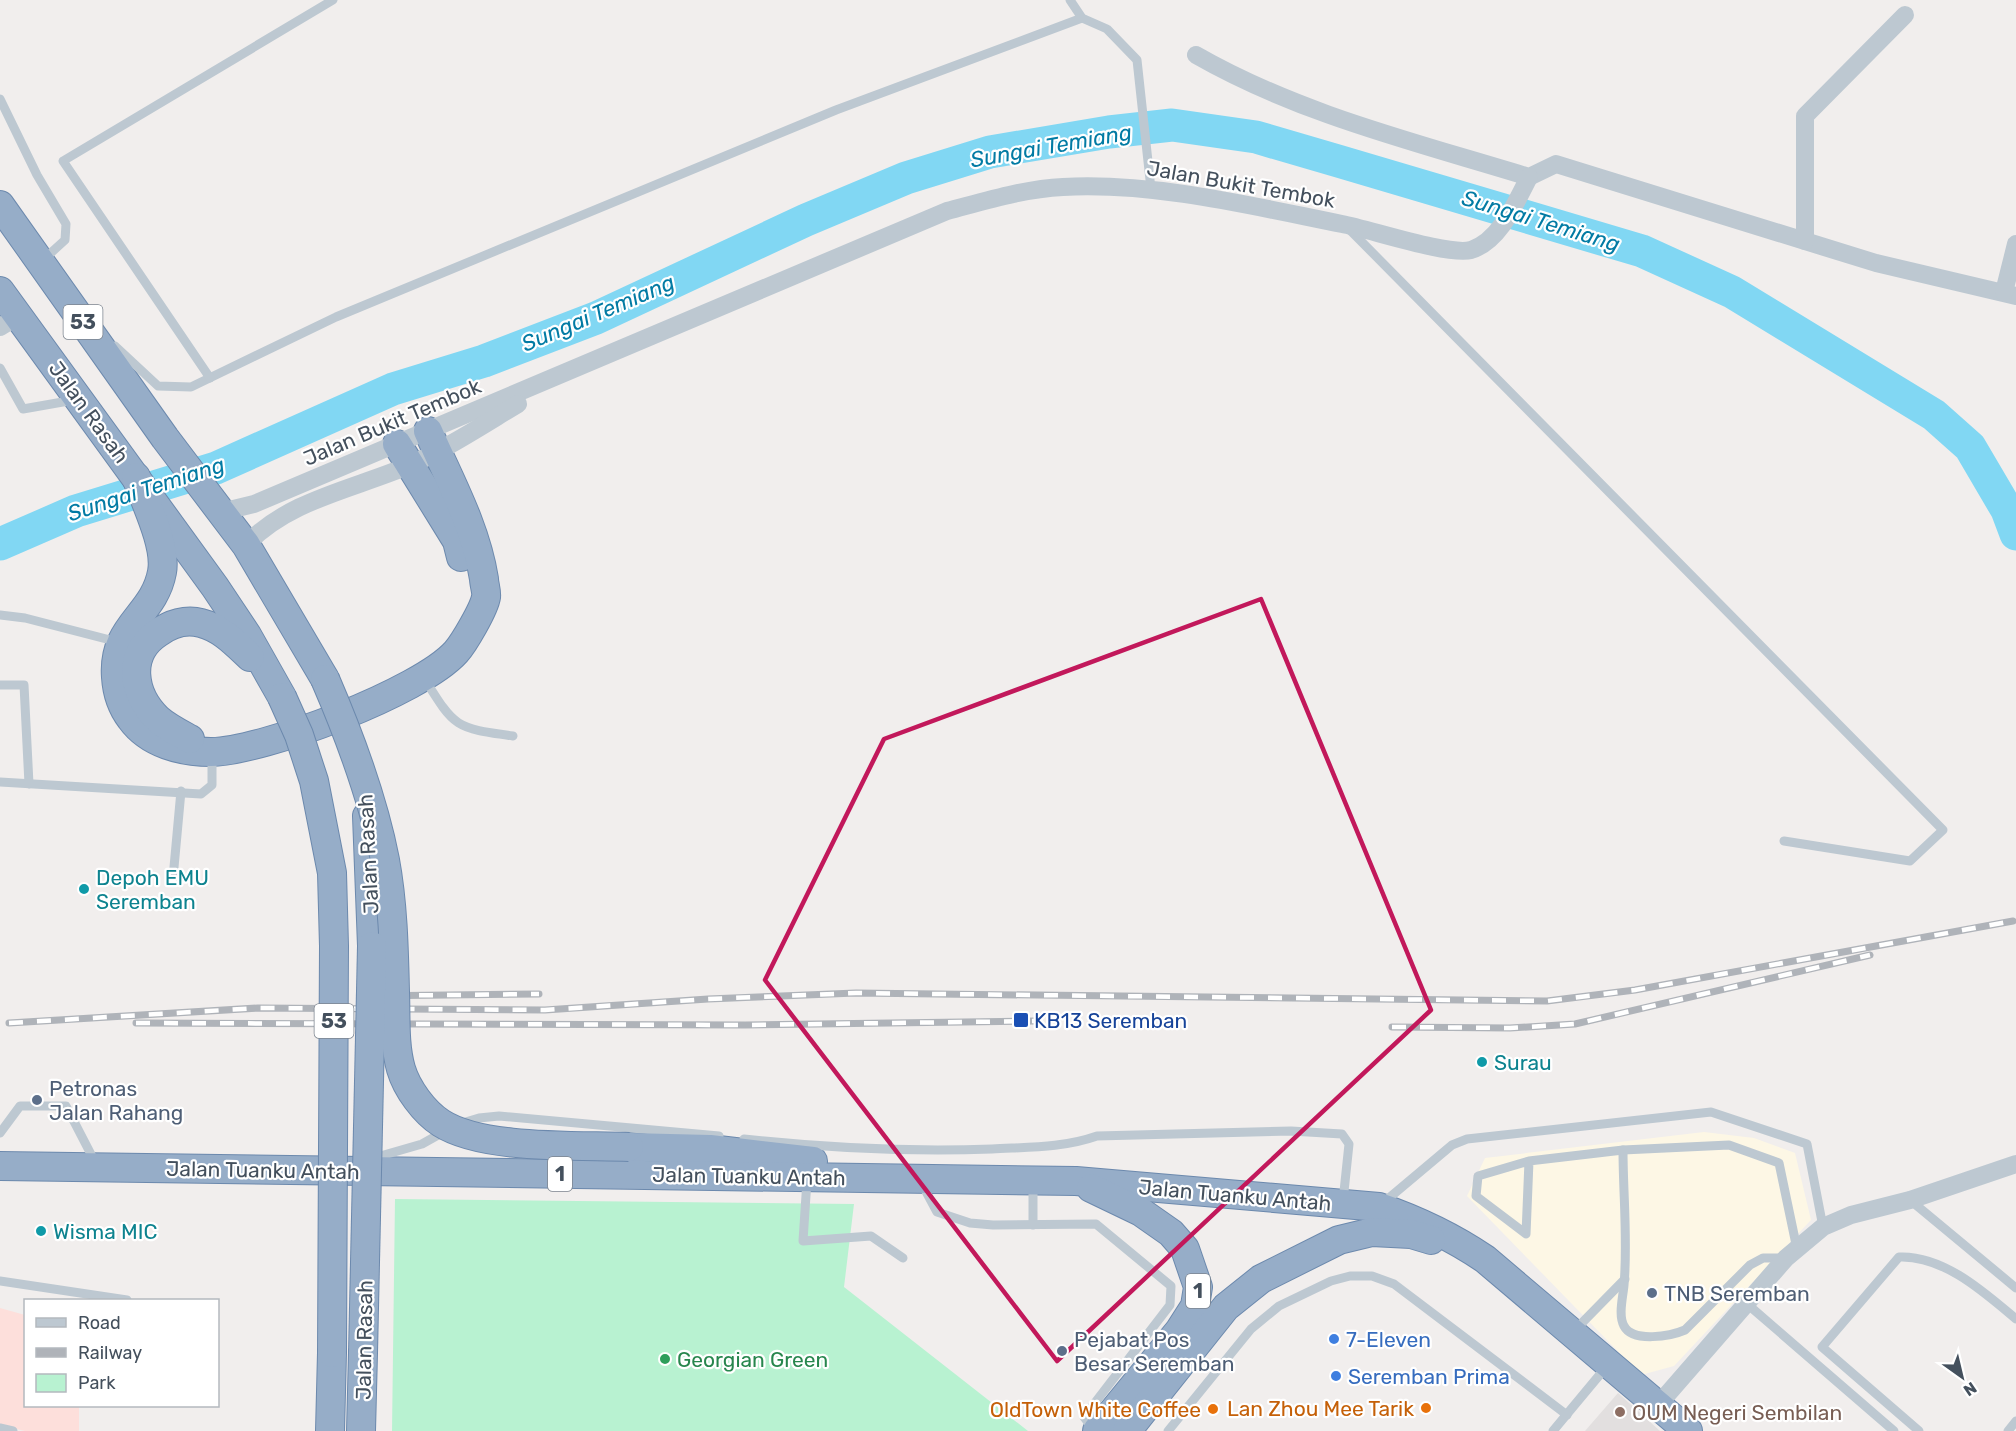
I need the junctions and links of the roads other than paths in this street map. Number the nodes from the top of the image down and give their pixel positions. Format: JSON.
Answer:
{"nodes":[{"id":1,"x":333,"y":0,"type":"edge"},
{"id":2,"x":1070,"y":0,"type":"edge"},
{"id":3,"x":1905,"y":15,"type":"dead end"},
{"id":4,"x":1082,"y":18,"type":"junction"},
{"id":5,"x":1196,"y":55,"type":"dead end"},
{"id":6,"x":0,"y":99,"type":"edge"},
{"id":7,"x":1528,"y":177,"type":"junction"},
{"id":8,"x":1151,"y":189,"type":"junction"},
{"id":9,"x":0,"y":205,"type":"edge"},
{"id":10,"x":1345,"y":224,"type":"junction"},
{"id":11,"x":1805,"y":241,"type":"junction"},
{"id":12,"x":2016,"y":244,"type":"edge"},
{"id":13,"x":40,"y":262,"type":"junction"},
{"id":14,"x":0,"y":291,"type":"edge"},
{"id":15,"x":2010,"y":294,"type":"edge"},
{"id":16,"x":73,"y":309,"type":"junction"},
{"id":17,"x":9,"y":322,"type":"edge"},
{"id":18,"x":0,"y":368,"type":"edge"},
{"id":19,"x":210,"y":378,"type":"junction"},
{"id":20,"x":79,"y":399,"type":"junction"},
{"id":21,"x":433,"y":442,"type":"junction"},
{"id":22,"x":404,"y":454,"type":"junction"},
{"id":23,"x":214,"y":504,"type":"junction"},
{"id":24,"x":156,"y":515,"type":"junction"},
{"id":25,"x":246,"y":545,"type":"junction"},
{"id":26,"x":0,"y":615,"type":"edge"},
{"id":27,"x":469,"y":633,"type":"junction"},
{"id":28,"x":119,"y":642,"type":"junction"},
{"id":29,"x":423,"y":676,"type":"junction"},
{"id":30,"x":0,"y":685,"type":"edge"},
{"id":31,"x":277,"y":688,"type":"junction"},
{"id":32,"x":513,"y":736,"type":"dead end"},
{"id":33,"x":212,"y":752,"type":"junction"},
{"id":34,"x":0,"y":782,"type":"edge"},
{"id":35,"x":29,"y":784,"type":"junction"},
{"id":36,"x":366,"y":790,"type":"junction"},
{"id":37,"x":182,"y":791,"type":"junction"},
{"id":38,"x":1784,"y":841,"type":"dead end"},
{"id":39,"x":173,"y":878,"type":"dead end"},
{"id":40,"x":0,"y":1133,"type":"edge"},
{"id":41,"x":1623,"y":1150,"type":"junction"},
{"id":42,"x":1529,"y":1161,"type":"junction"},
{"id":43,"x":2016,"y":1164,"type":"edge"},
{"id":44,"x":0,"y":1167,"type":"edge"},
{"id":45,"x":98,"y":1168,"type":"junction"},
{"id":46,"x":313,"y":1170,"type":"junction"},
{"id":47,"x":807,"y":1177,"type":"junction"},
{"id":48,"x":911,"y":1179,"type":"junction"},
{"id":49,"x":1076,"y":1181,"type":"junction"},
{"id":50,"x":1033,"y":1182,"type":"junction"},
{"id":51,"x":1910,"y":1200,"type":"junction"},
{"id":52,"x":1343,"y":1204,"type":"junction"},
{"id":53,"x":1379,"y":1207,"type":"junction"},
{"id":54,"x":1033,"y":1225,"type":"junction"},
{"id":55,"x":1823,"y":1227,"type":"junction"},
{"id":56,"x":1791,"y":1253,"type":"junction"},
{"id":57,"x":903,"y":1258,"type":"dead end"},
{"id":58,"x":1485,"y":1259,"type":"junction"},
{"id":59,"x":1625,"y":1279,"type":"junction"},
{"id":60,"x":0,"y":1281,"type":"edge"},
{"id":61,"x":2016,"y":1288,"type":"edge"},
{"id":62,"x":121,"y":1299,"type":"edge"},
{"id":63,"x":1746,"y":1303,"type":"junction"},
{"id":64,"x":2016,"y":1320,"type":"edge"},
{"id":65,"x":1572,"y":1332,"type":"junction"},
{"id":66,"x":1609,"y":1364,"type":"junction"},
{"id":67,"x":1658,"y":1405,"type":"junction"},
{"id":68,"x":1567,"y":1415,"type":"junction"},
{"id":69,"x":2016,"y":1421,"type":"edge"},
{"id":70,"x":0,"y":1428,"type":"edge"},
{"id":71,"x":14,"y":1431,"type":"edge"},
{"id":72,"x":330,"y":1431,"type":"edge"},
{"id":73,"x":361,"y":1431,"type":"edge"},
{"id":74,"x":1096,"y":1431,"type":"edge"},
{"id":75,"x":1127,"y":1431,"type":"edge"},
{"id":76,"x":1168,"y":1431,"type":"edge"},
{"id":77,"x":1553,"y":1431,"type":"edge"},
{"id":78,"x":1688,"y":1431,"type":"edge"},
{"id":79,"x":1894,"y":1431,"type":"edge"},
{"id":80,"x":1920,"y":1431,"type":"edge"},
{"id":81,"x":2008,"y":1431,"type":"edge"}],
"edges":[{"from":1,"to":19,"type":"lane"},
{"from":2,"to":4,"type":"lane"},
{"from":3,"to":11,"type":"street"},
{"from":4,"to":8,"type":"lane"},
{"from":4,"to":19,"type":"lane"},
{"from":5,"to":7,"type":"street"},
{"from":6,"to":13,"type":"lane"},
{"from":7,"to":10,"type":"street","name":"Jalan Bukit Tembok"},
{"from":7,"to":11,"type":"street"},
{"from":8,"to":10,"type":"street","name":"Jalan Bukit Tembok"},
{"from":8,"to":21,"type":"street","name":"Jalan Bukit Tembok"},
{"from":9,"to":13,"type":"highway","name":"Jalan Rasah","number":"53"},
{"from":10,"to":38,"type":"lane"},
{"from":11,"to":15,"type":"street"},
{"from":12,"to":15,"type":"street"},
{"from":13,"to":16,"type":"highway","name":"Jalan Rasah","number":"53"},
{"from":14,"to":17,"type":"highway","name":"Jalan Rasah","number":"53"},
{"from":16,"to":19,"type":"lane"},
{"from":16,"to":23,"type":"highway","name":"Jalan Rasah","number":"53"},
{"from":17,"to":20,"type":"highway","name":"Jalan Rasah","number":"53"},
{"from":18,"to":20,"type":"lane"},
{"from":20,"to":24,"type":"highway","name":"Jalan Rasah","number":"53"},
{"from":21,"to":22,"type":"street","name":"Jalan Bukit Tembok"},
{"from":21,"to":27,"type":"highway"},
{"from":22,"to":23,"type":"street","name":"Jalan Bukit Tembok"},
{"from":22,"to":25,"type":"street","name":"Jalan Bukit Tembok"},
{"from":22,"to":27,"type":"highway"},
{"from":23,"to":25,"type":"highway","name":"Jalan Rasah","number":"53"},
{"from":24,"to":28,"type":"highway"},
{"from":24,"to":31,"type":"highway","name":"Jalan Rasah","number":"53"},
{"from":25,"to":36,"type":"highway","name":"Jalan Rasah","number":"53","bridge":true},
{"from":26,"to":28,"type":"lane"},
{"from":27,"to":29,"type":"highway"},
{"from":28,"to":33,"type":"highway"},
{"from":29,"to":32,"type":"lane"},
{"from":29,"to":33,"type":"highway"},
{"from":30,"to":35,"type":"lane"},
{"from":31,"to":33,"type":"highway"},
{"from":31,"to":72,"type":"highway","name":"Jalan Rasah","number":"53","bridge":true},
{"from":33,"to":37,"type":"lane"},
{"from":34,"to":35,"type":"lane"},
{"from":35,"to":37,"type":"lane"},
{"from":36,"to":48,"type":"highway","bridge":true},
{"from":36,"to":73,"type":"highway","name":"Jalan Rasah","number":"53","bridge":true},
{"from":37,"to":39,"type":"lane"},
{"from":40,"to":45,"type":"lane"},
{"from":41,"to":42,"type":"lane"},
{"from":41,"to":56,"type":"lane"},
{"from":41,"to":59,"type":"lane"},
{"from":42,"to":42,"type":"lane"},
{"from":43,"to":51,"type":"street"},
{"from":44,"to":45,"type":"highway","name":"Jalan Tuanku Antah","number":"1"},
{"from":45,"to":46,"type":"highway","name":"Jalan Tuanku Antah","number":"1"},
{"from":46,"to":47,"type":"highway","name":"Jalan Tuanku Antah","number":"1"},
{"from":46,"to":52,"type":"lane"},
{"from":47,"to":48,"type":"highway","name":"Jalan Tuanku Antah","number":"1"},
{"from":47,"to":57,"type":"lane"},
{"from":48,"to":50,"type":"highway","name":"Jalan Tuanku Antah","number":"1"},
{"from":48,"to":54,"type":"lane"},
{"from":49,"to":50,"type":"highway","name":"Jalan Tuanku Antah","number":"1"},
{"from":49,"to":52,"type":"highway","name":"Jalan Tuanku Antah","number":"1"},
{"from":49,"to":74,"type":"highway","number":"1"},
{"from":50,"to":54,"type":"lane"},
{"from":51,"to":55,"type":"street"},
{"from":51,"to":61,"type":"lane"},
{"from":52,"to":53,"type":"highway","name":"Jalan Tuanku Antah","number":"1"},
{"from":53,"to":55,"type":"lane"},
{"from":53,"to":58,"type":"highway","name":"Jalan Tuanku Antah","number":"1"},
{"from":54,"to":74,"type":"lane"},
{"from":55,"to":56,"type":"street"},
{"from":56,"to":59,"type":"lane"},
{"from":56,"to":63,"type":"street"},
{"from":58,"to":65,"type":"highway","number":"1"},
{"from":58,"to":75,"type":"highway","number":"1"},
{"from":59,"to":65,"type":"lane"},
{"from":60,"to":62,"type":"lane"},
{"from":63,"to":67,"type":"street"},
{"from":63,"to":79,"type":"lane"},
{"from":64,"to":80,"type":"lane"},
{"from":65,"to":66,"type":"highway","number":"1"},
{"from":66,"to":67,"type":"highway","number":"1"},
{"from":66,"to":68,"type":"lane"},
{"from":67,"to":78,"type":"highway","number":"1"},
{"from":68,"to":76,"type":"lane"},
{"from":68,"to":77,"type":"lane"},
{"from":69,"to":81,"type":"lane"},
{"from":70,"to":71,"type":"lane"}]}
